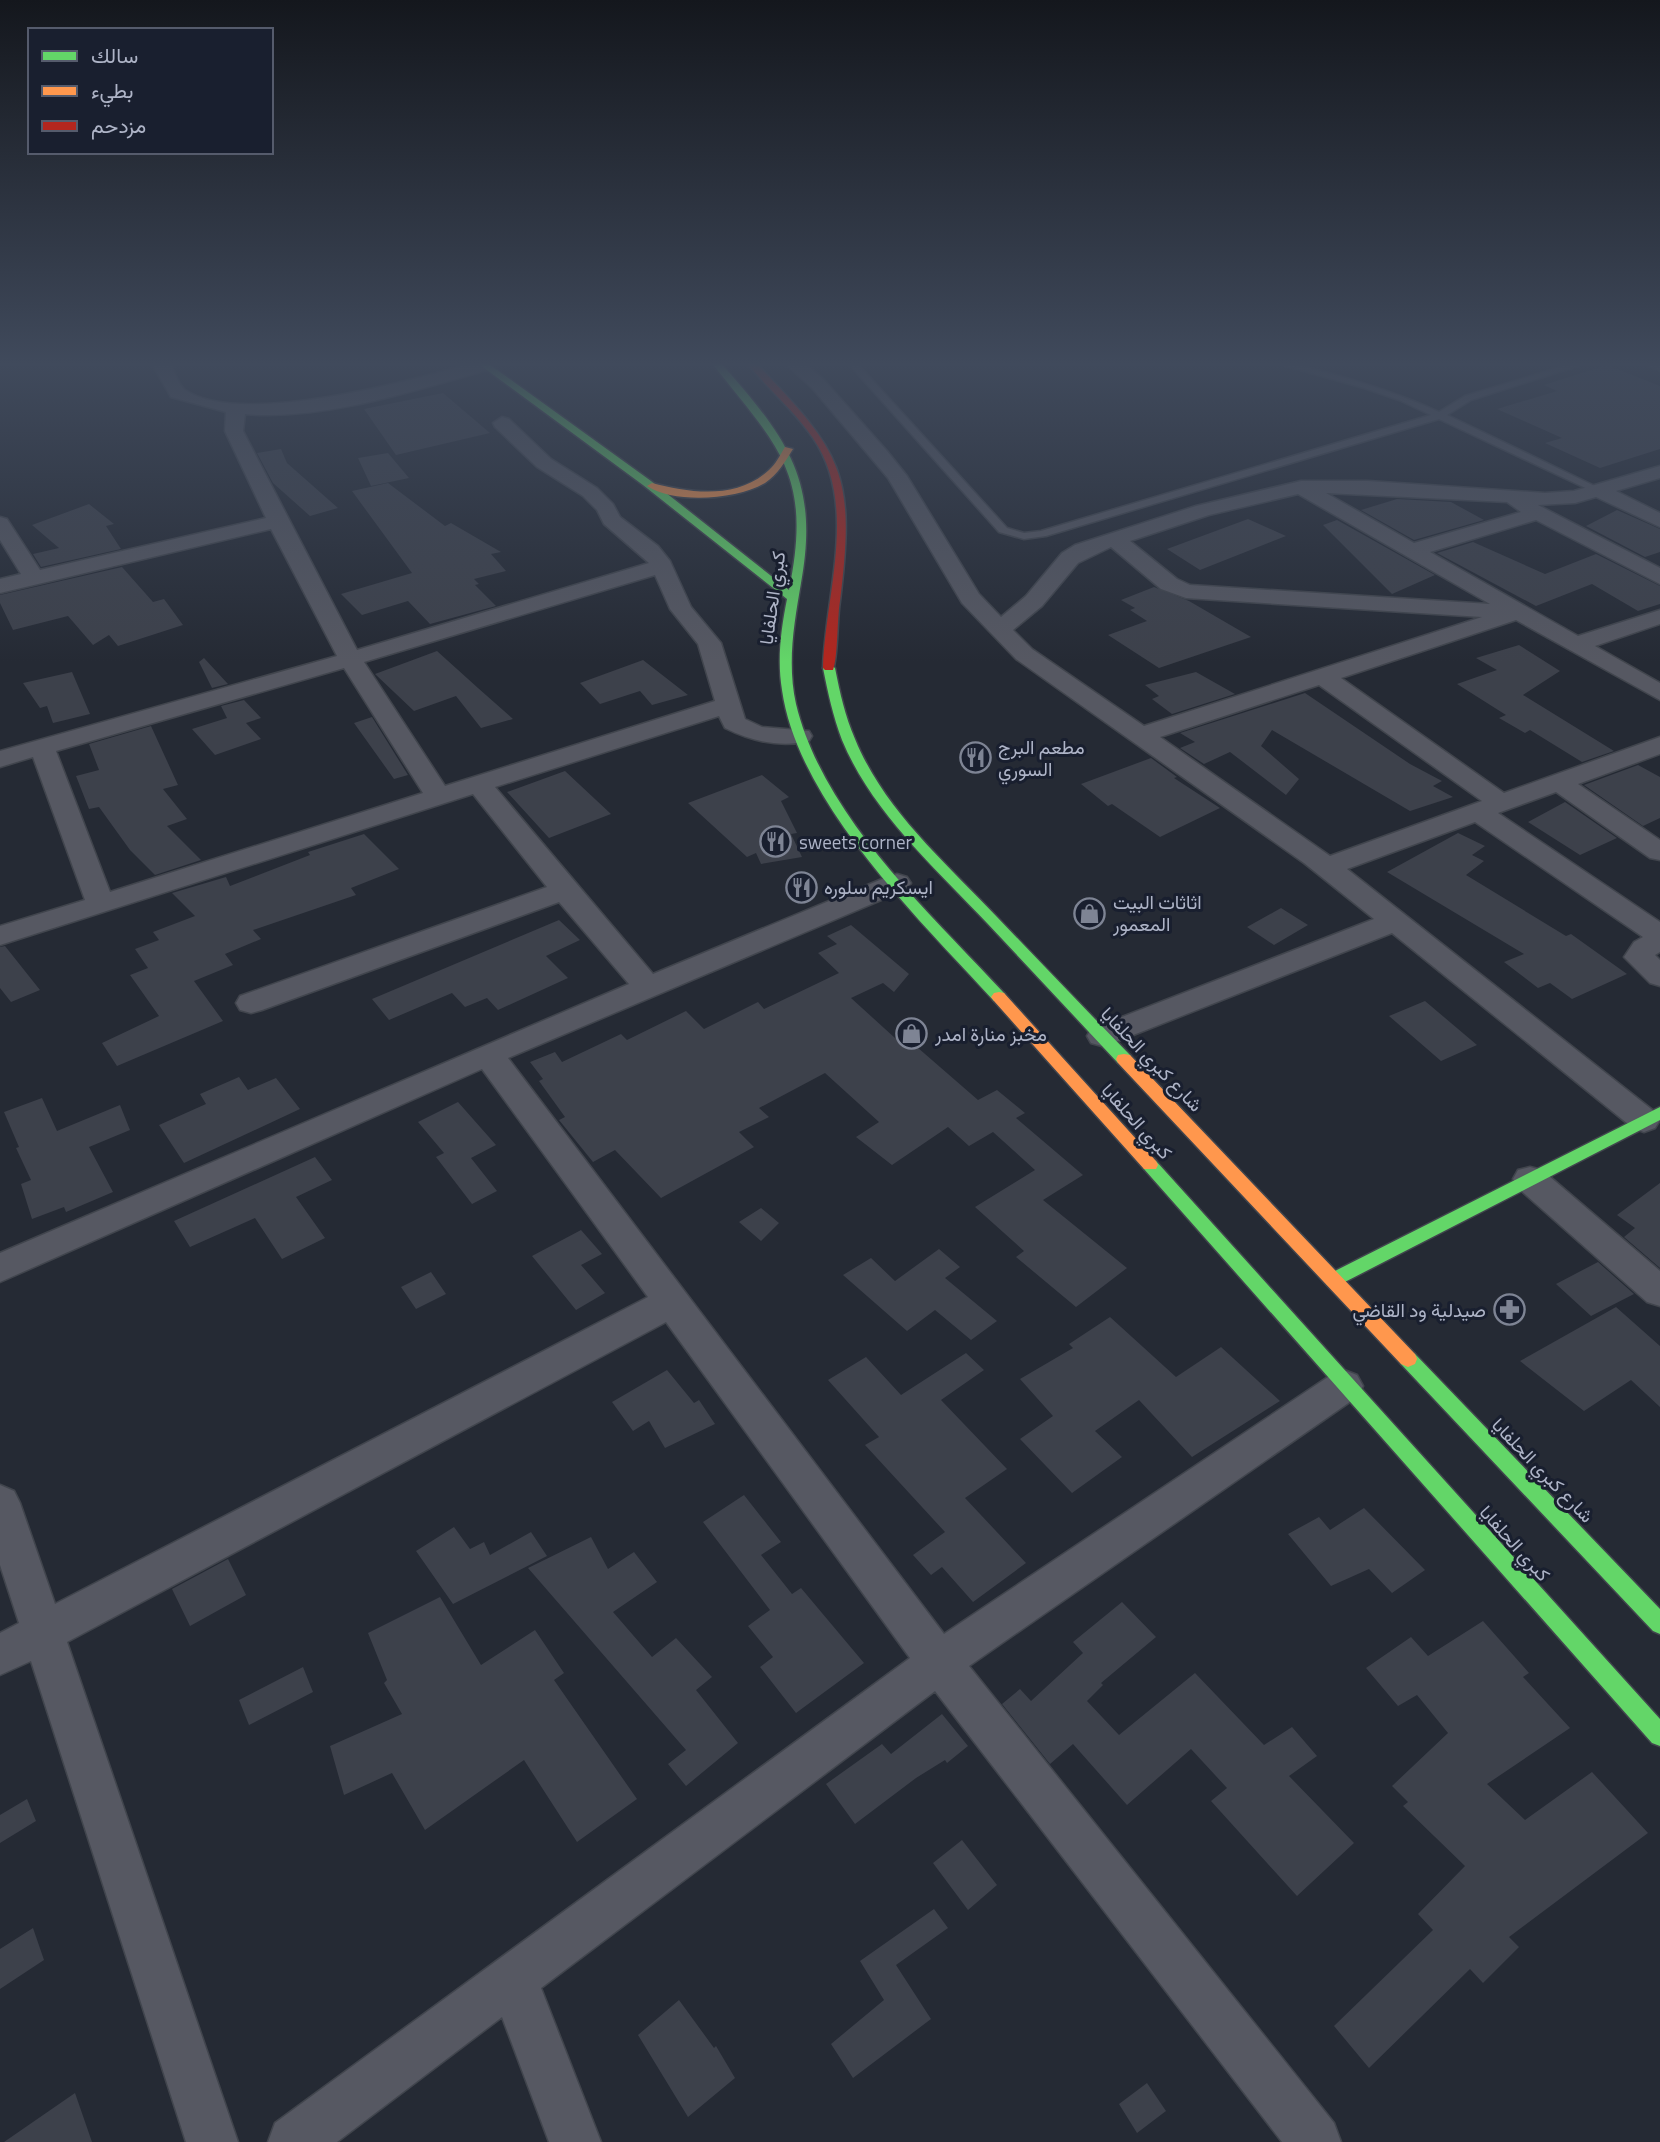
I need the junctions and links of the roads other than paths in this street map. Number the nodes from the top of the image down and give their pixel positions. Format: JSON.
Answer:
{"nodes":[{"id":1,"x":248,"y":462,"type":"edge"},
{"id":2,"x":543,"y":462,"type":"edge"},
{"id":3,"x":617,"y":462,"type":"edge"},
{"id":4,"x":780,"y":462,"type":"edge"},
{"id":5,"x":793,"y":462,"type":"edge"},
{"id":6,"x":830,"y":462,"type":"edge"},
{"id":7,"x":885,"y":462,"type":"edge"},
{"id":8,"x":941,"y":462,"type":"edge"},
{"id":9,"x":1284,"y":462,"type":"edge"},
{"id":10,"x":1539,"y":462,"type":"edge"},
{"id":11,"x":1660,"y":472,"type":"edge"},
{"id":12,"x":646,"y":483,"type":"junction"},
{"id":13,"x":1301,"y":487,"type":"junction"},
{"id":14,"x":1600,"y":491,"type":"junction"},
{"id":15,"x":1507,"y":496,"type":"junction"},
{"id":16,"x":1538,"y":513,"type":"junction"},
{"id":17,"x":278,"y":521,"type":"junction"},
{"id":18,"x":1660,"y":521,"type":"edge"},
{"id":19,"x":0,"y":523,"type":"edge"},
{"id":20,"x":1114,"y":539,"type":"junction"},
{"id":21,"x":1413,"y":550,"type":"junction"},
{"id":22,"x":662,"y":566,"type":"junction"},
{"id":23,"x":1660,"y":577,"type":"edge"},
{"id":24,"x":35,"y":579,"type":"junction"},
{"id":25,"x":0,"y":586,"type":"edge"},
{"id":26,"x":792,"y":598,"type":"junction"},
{"id":27,"x":1520,"y":612,"type":"junction"},
{"id":28,"x":1660,"y":617,"type":"edge"},
{"id":29,"x":999,"y":630,"type":"junction"},
{"id":30,"x":1575,"y":645,"type":"junction"},
{"id":31,"x":350,"y":659,"type":"junction"},
{"id":32,"x":1323,"y":677,"type":"junction"},
{"id":33,"x":1660,"y":693,"type":"edge"},
{"id":34,"x":728,"y":705,"type":"junction"},
{"id":35,"x":1142,"y":735,"type":"junction"},
{"id":36,"x":800,"y":736,"type":"junction"},
{"id":37,"x":1660,"y":745,"type":"edge"},
{"id":38,"x":42,"y":748,"type":"junction"},
{"id":39,"x":0,"y":759,"type":"edge"},
{"id":40,"x":1558,"y":782,"type":"junction"},
{"id":41,"x":480,"y":786,"type":"junction"},
{"id":42,"x":439,"y":798,"type":"junction"},
{"id":43,"x":1490,"y":808,"type":"junction"},
{"id":44,"x":1660,"y":852,"type":"edge"},
{"id":45,"x":1327,"y":867,"type":"junction"},
{"id":46,"x":897,"y":883,"type":"junction"},
{"id":47,"x":564,"y":890,"type":"junction"},
{"id":48,"x":100,"y":906,"type":"junction"},
{"id":49,"x":1394,"y":922,"type":"junction"},
{"id":50,"x":1660,"y":935,"type":"edge"},
{"id":51,"x":0,"y":936,"type":"edge"},
{"id":52,"x":1660,"y":940,"type":"edge"},
{"id":53,"x":1660,"y":976,"type":"edge"},
{"id":54,"x":648,"y":987,"type":"junction"},
{"id":55,"x":251,"y":1003,"type":"dead end"},
{"id":56,"x":1102,"y":1036,"type":"junction"},
{"id":57,"x":488,"y":1054,"type":"junction"},
{"id":58,"x":1652,"y":1117,"type":"edge"},
{"id":59,"x":1530,"y":1179,"type":"junction"},
{"id":60,"x":0,"y":1268,"type":"edge"},
{"id":61,"x":1333,"y":1280,"type":"junction"},
{"id":62,"x":1660,"y":1292,"type":"edge"},
{"id":63,"x":671,"y":1302,"type":"junction"},
{"id":64,"x":1345,"y":1386,"type":"junction"},
{"id":65,"x":0,"y":1503,"type":"edge"},
{"id":66,"x":1660,"y":1624,"type":"edge"},
{"id":67,"x":42,"y":1633,"type":"junction"},
{"id":68,"x":0,"y":1655,"type":"edge"},
{"id":69,"x":939,"y":1662,"type":"junction"},
{"id":70,"x":1660,"y":1735,"type":"edge"},
{"id":71,"x":513,"y":1979,"type":"junction"},
{"id":72,"x":212,"y":2142,"type":"edge"},
{"id":73,"x":294,"y":2142,"type":"edge"},
{"id":74,"x":575,"y":2142,"type":"edge"},
{"id":75,"x":1315,"y":2142,"type":"edge"}],
"edges":[{"from":1,"to":17,"type":"street"},
{"from":2,"to":22,"type":"street"},
{"from":3,"to":12,"type":"main road"},
{"from":4,"to":12,"type":"main road"},
{"from":5,"to":26,"type":"main road","name":"كبري الحلفايا"},
{"from":6,"to":56,"type":"main road","name":"شارع كبري الحلفايا"},
{"from":7,"to":29,"type":"street"},
{"from":8,"to":9,"type":"lane"},
{"from":10,"to":14,"type":"lane"},
{"from":11,"to":14,"type":"street"},
{"from":12,"to":26,"type":"main road"},
{"from":13,"to":15,"type":"street"},
{"from":13,"to":20,"type":"street"},
{"from":13,"to":21,"type":"street"},
{"from":14,"to":15,"type":"street"},
{"from":14,"to":18,"type":"street"},
{"from":15,"to":16,"type":"street"},
{"from":16,"to":21,"type":"street"},
{"from":16,"to":23,"type":"street"},
{"from":17,"to":24,"type":"street"},
{"from":17,"to":31,"type":"street"},
{"from":19,"to":24,"type":"street"},
{"from":20,"to":27,"type":"street"},
{"from":20,"to":29,"type":"street"},
{"from":21,"to":27,"type":"street"},
{"from":22,"to":31,"type":"street"},
{"from":22,"to":34,"type":"street"},
{"from":24,"to":25,"type":"street"},
{"from":26,"to":36,"type":"main road","name":"كبري الحلفايا"},
{"from":27,"to":30,"type":"street"},
{"from":27,"to":32,"type":"street"},
{"from":28,"to":30,"type":"street"},
{"from":29,"to":35,"type":"street"},
{"from":30,"to":33,"type":"street"},
{"from":31,"to":38,"type":"street"},
{"from":31,"to":42,"type":"street"},
{"from":32,"to":35,"type":"street"},
{"from":32,"to":43,"type":"street"},
{"from":34,"to":36,"type":"street"},
{"from":34,"to":41,"type":"street"},
{"from":35,"to":45,"type":"street"},
{"from":36,"to":46,"type":"main road","name":"كبري الحلفايا"},
{"from":37,"to":40,"type":"street"},
{"from":38,"to":39,"type":"street"},
{"from":38,"to":48,"type":"street"},
{"from":40,"to":43,"type":"street"},
{"from":40,"to":44,"type":"street"},
{"from":41,"to":42,"type":"street"},
{"from":41,"to":47,"type":"street"},
{"from":42,"to":48,"type":"street"},
{"from":43,"to":45,"type":"street"},
{"from":43,"to":50,"type":"street"},
{"from":45,"to":49,"type":"street"},
{"from":46,"to":54,"type":"street"},
{"from":46,"to":64,"type":"main road","name":"كبري الحلفايا"},
{"from":47,"to":54,"type":"street"},
{"from":47,"to":55,"type":"street"},
{"from":48,"to":51,"type":"street"},
{"from":49,"to":56,"type":"street"},
{"from":49,"to":58,"type":"street"},
{"from":52,"to":53,"type":"street"},
{"from":54,"to":57,"type":"street"},
{"from":56,"to":61,"type":"main road","name":"شارع كبري الحلفايا"},
{"from":57,"to":60,"type":"street"},
{"from":57,"to":63,"type":"street"},
{"from":58,"to":59,"type":"main road"},
{"from":59,"to":61,"type":"main road"},
{"from":59,"to":62,"type":"street"},
{"from":61,"to":66,"type":"main road","name":"شارع كبري الحلفايا"},
{"from":63,"to":67,"type":"street"},
{"from":63,"to":69,"type":"street"},
{"from":64,"to":69,"type":"street"},
{"from":64,"to":70,"type":"main road","name":"كبري الحلفايا"},
{"from":65,"to":67,"type":"street"},
{"from":67,"to":68,"type":"street"},
{"from":67,"to":72,"type":"street"},
{"from":69,"to":71,"type":"street"},
{"from":69,"to":75,"type":"street"},
{"from":71,"to":73,"type":"street"},
{"from":71,"to":74,"type":"street"}]}
